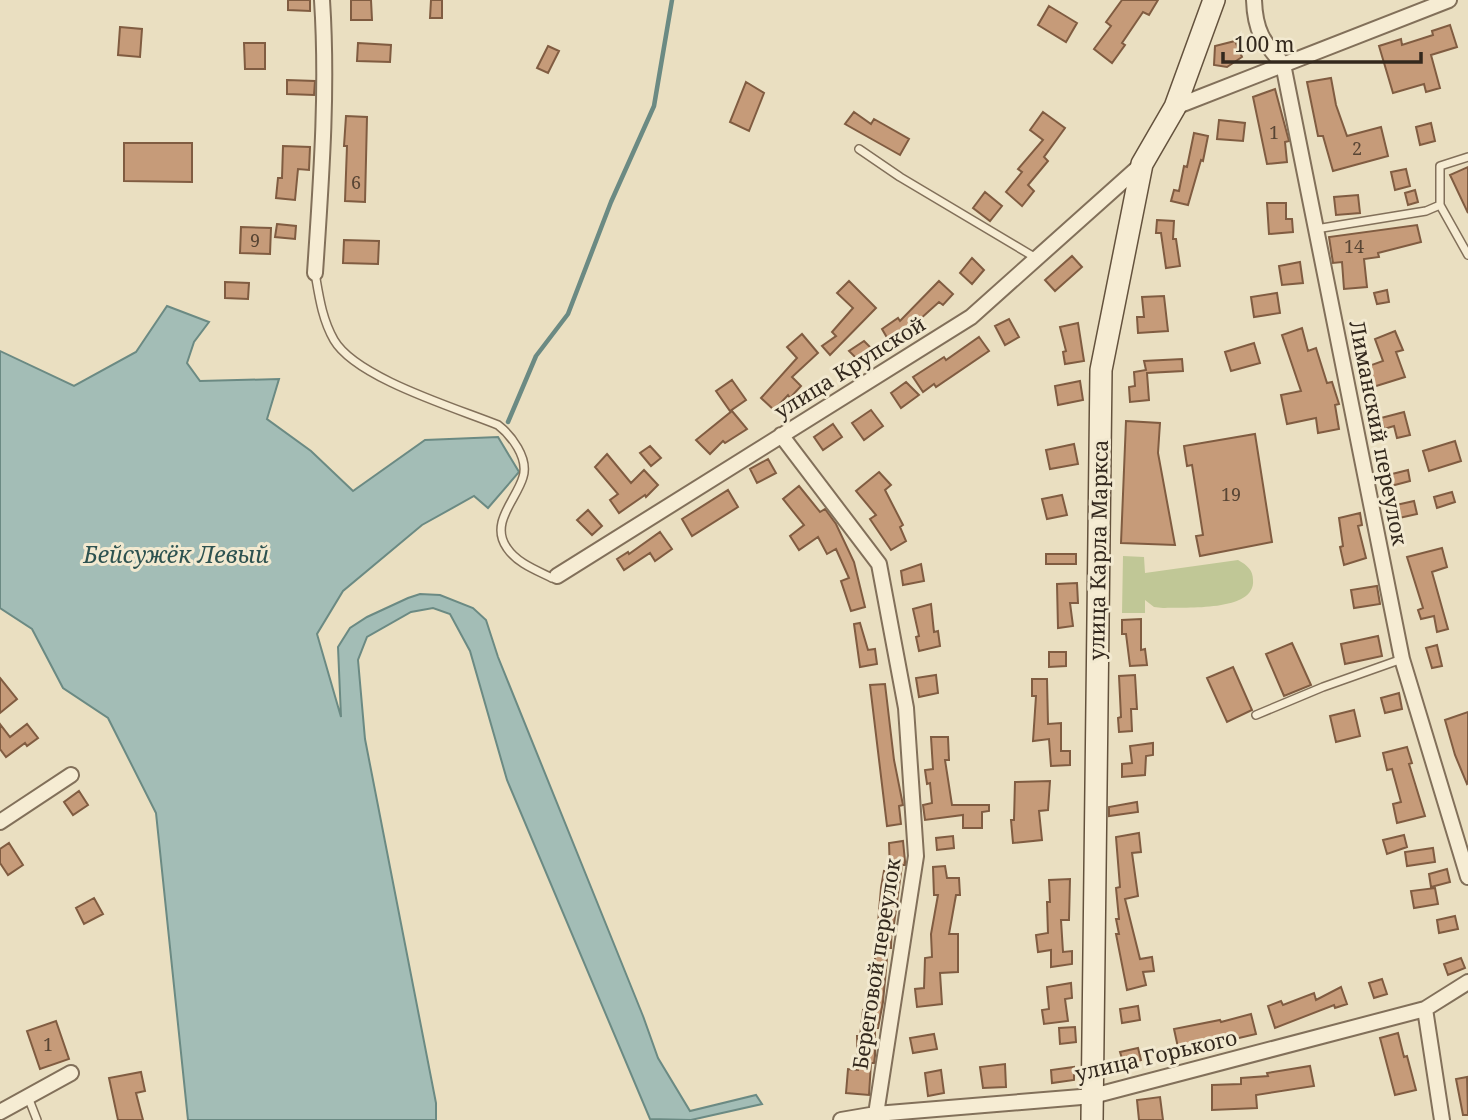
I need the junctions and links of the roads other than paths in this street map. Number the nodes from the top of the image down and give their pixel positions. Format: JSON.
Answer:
{"nodes":[{"id":1,"x":322,"y":0,"type":"edge"},
{"id":2,"x":1214,"y":0,"type":"edge"},
{"id":3,"x":1254,"y":0,"type":"edge"},
{"id":4,"x":1449,"y":0,"type":"edge"},
{"id":5,"x":1283,"y":64,"type":"junction"},
{"id":6,"x":1175,"y":107,"type":"junction"},
{"id":7,"x":859,"y":149,"type":"dead end"},
{"id":8,"x":1468,"y":157,"type":"edge"},
{"id":9,"x":1142,"y":164,"type":"junction"},
{"id":10,"x":1440,"y":205,"type":"junction"},
{"id":11,"x":1316,"y":229,"type":"junction"},
{"id":12,"x":1468,"y":255,"type":"edge"},
{"id":13,"x":1036,"y":258,"type":"junction"},
{"id":14,"x":315,"y":273,"type":"joint"},
{"id":15,"x":781,"y":435,"type":"junction"},
{"id":16,"x":556,"y":576,"type":"joint"},
{"id":17,"x":1402,"y":659,"type":"junction"},
{"id":18,"x":1256,"y":715,"type":"dead end"},
{"id":19,"x":71,"y":775,"type":"dead end"},
{"id":20,"x":0,"y":822,"type":"edge"},
{"id":21,"x":1468,"y":877,"type":"edge"},
{"id":22,"x":1468,"y":982,"type":"edge"},
{"id":23,"x":1425,"y":1009,"type":"junction"},
{"id":24,"x":71,"y":1073,"type":"dead end"},
{"id":25,"x":1093,"y":1096,"type":"junction"},
{"id":26,"x":29,"y":1097,"type":"junction"},
{"id":27,"x":0,"y":1112,"type":"edge"},
{"id":28,"x":876,"y":1114,"type":"junction"},
{"id":29,"x":37,"y":1120,"type":"edge"},
{"id":30,"x":841,"y":1120,"type":"edge"},
{"id":31,"x":1092,"y":1120,"type":"edge"},
{"id":32,"x":1442,"y":1120,"type":"edge"}],
"edges":[{"from":1,"to":14,"type":"street"},
{"from":2,"to":6,"type":"main road","name":"улица Карла Маркса"},
{"from":3,"to":5,"type":"street","name":"Лиманский переулок"},
{"from":4,"to":5,"type":"street"},
{"from":5,"to":6,"type":"street"},
{"from":5,"to":11,"type":"street","name":"Лиманский переулок"},
{"from":6,"to":9,"type":"main road","name":"улица Карла Маркса"},
{"from":7,"to":13,"type":"lane"},
{"from":8,"to":10,"type":"lane"},
{"from":9,"to":13,"type":"street","name":"улица Крупской"},
{"from":9,"to":25,"type":"main road","name":"улица Карла Маркса"},
{"from":10,"to":11,"type":"lane"},
{"from":10,"to":12,"type":"lane"},
{"from":11,"to":17,"type":"street","name":"Лиманский переулок"},
{"from":13,"to":15,"type":"street","name":"улица Крупской"},
{"from":14,"to":16,"type":"lane"},
{"from":15,"to":16,"type":"street","name":"улица Крупской"},
{"from":15,"to":28,"type":"street","name":"Береговой переулок"},
{"from":17,"to":18,"type":"lane"},
{"from":17,"to":21,"type":"street","name":"Лиманский переулок"},
{"from":19,"to":20,"type":"street"},
{"from":22,"to":23,"type":"street","name":"улица Горького"},
{"from":23,"to":25,"type":"street","name":"улица Горького"},
{"from":23,"to":32,"type":"street"},
{"from":24,"to":26,"type":"street"},
{"from":25,"to":28,"type":"street","name":"улица Горького"},
{"from":25,"to":31,"type":"main road","name":"улица Карла Маркса"},
{"from":26,"to":27,"type":"street"},
{"from":26,"to":29,"type":"lane"},
{"from":28,"to":30,"type":"street","name":"улица Горького"}]}
